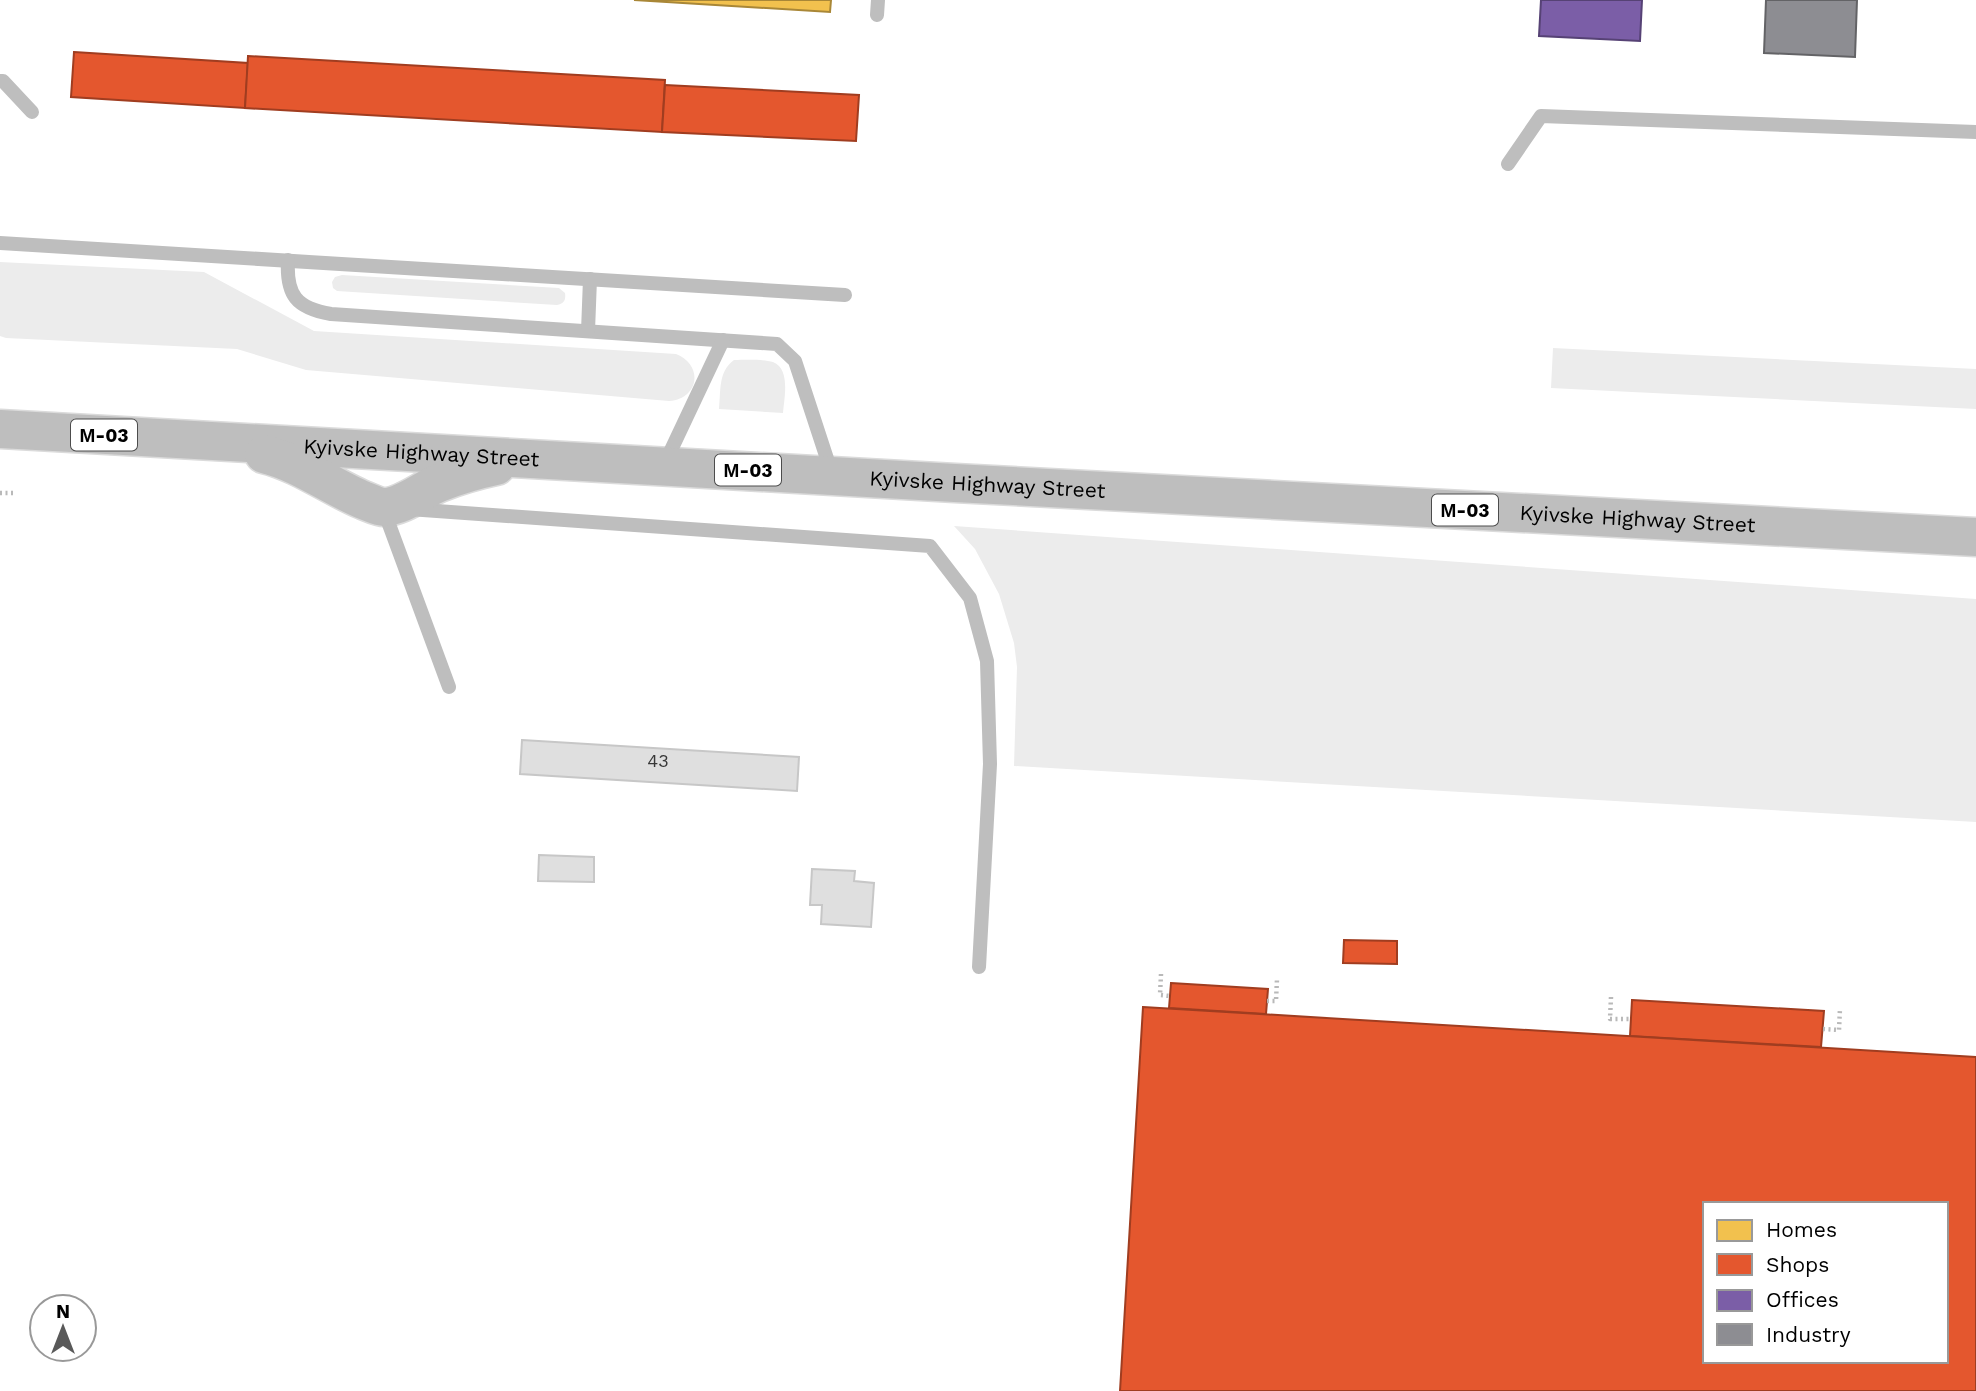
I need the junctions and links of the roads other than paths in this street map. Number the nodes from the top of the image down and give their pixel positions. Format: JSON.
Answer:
{"nodes":[{"id":1,"x":0,"y":81,"type":"edge"},
{"id":2,"x":32,"y":112,"type":"dead end"},
{"id":3,"x":1976,"y":132,"type":"edge"},
{"id":4,"x":1508,"y":164,"type":"dead end"},
{"id":5,"x":0,"y":243,"type":"edge"},
{"id":6,"x":288,"y":260,"type":"junction"},
{"id":7,"x":590,"y":279,"type":"junction"},
{"id":8,"x":845,"y":295,"type":"dead end"},
{"id":9,"x":588,"y":331,"type":"junction"},
{"id":10,"x":723,"y":340,"type":"junction"},
{"id":11,"x":0,"y":429,"type":"edge"},
{"id":12,"x":208,"y":441,"type":"junction"},
{"id":13,"x":555,"y":460,"type":"junction"},
{"id":14,"x":664,"y":466,"type":"junction"},
{"id":15,"x":832,"y":475,"type":"junction"},
{"id":16,"x":383,"y":508,"type":"junction"},
{"id":17,"x":1976,"y":537,"type":"edge"},
{"id":18,"x":449,"y":688,"type":"dead end"},
{"id":19,"x":979,"y":967,"type":"dead end"}],
"edges":[{"from":1,"to":2,"type":"lane"},
{"from":3,"to":4,"type":"lane"},
{"from":5,"to":6,"type":"lane"},
{"from":6,"to":7,"type":"lane"},
{"from":6,"to":9,"type":"lane"},
{"from":7,"to":8,"type":"lane"},
{"from":7,"to":9,"type":"lane"},
{"from":9,"to":10,"type":"lane"},
{"from":10,"to":14,"type":"lane"},
{"from":10,"to":15,"type":"lane"},
{"from":11,"to":12,"type":"highway","name":"Kyivske Highway Street","number":"М-03"},
{"from":12,"to":13,"type":"highway","name":"Kyivske Highway Street","number":"М-03"},
{"from":12,"to":16,"type":"highway"},
{"from":13,"to":14,"type":"highway","name":"Kyivske Highway Street","number":"М-03"},
{"from":13,"to":16,"type":"highway"},
{"from":14,"to":15,"type":"highway","name":"Kyivske Highway Street","number":"М-03"},
{"from":15,"to":17,"type":"highway","name":"Kyivske Highway Street","number":"М-03"},
{"from":16,"to":18,"type":"lane"},
{"from":16,"to":19,"type":"lane"}]}
